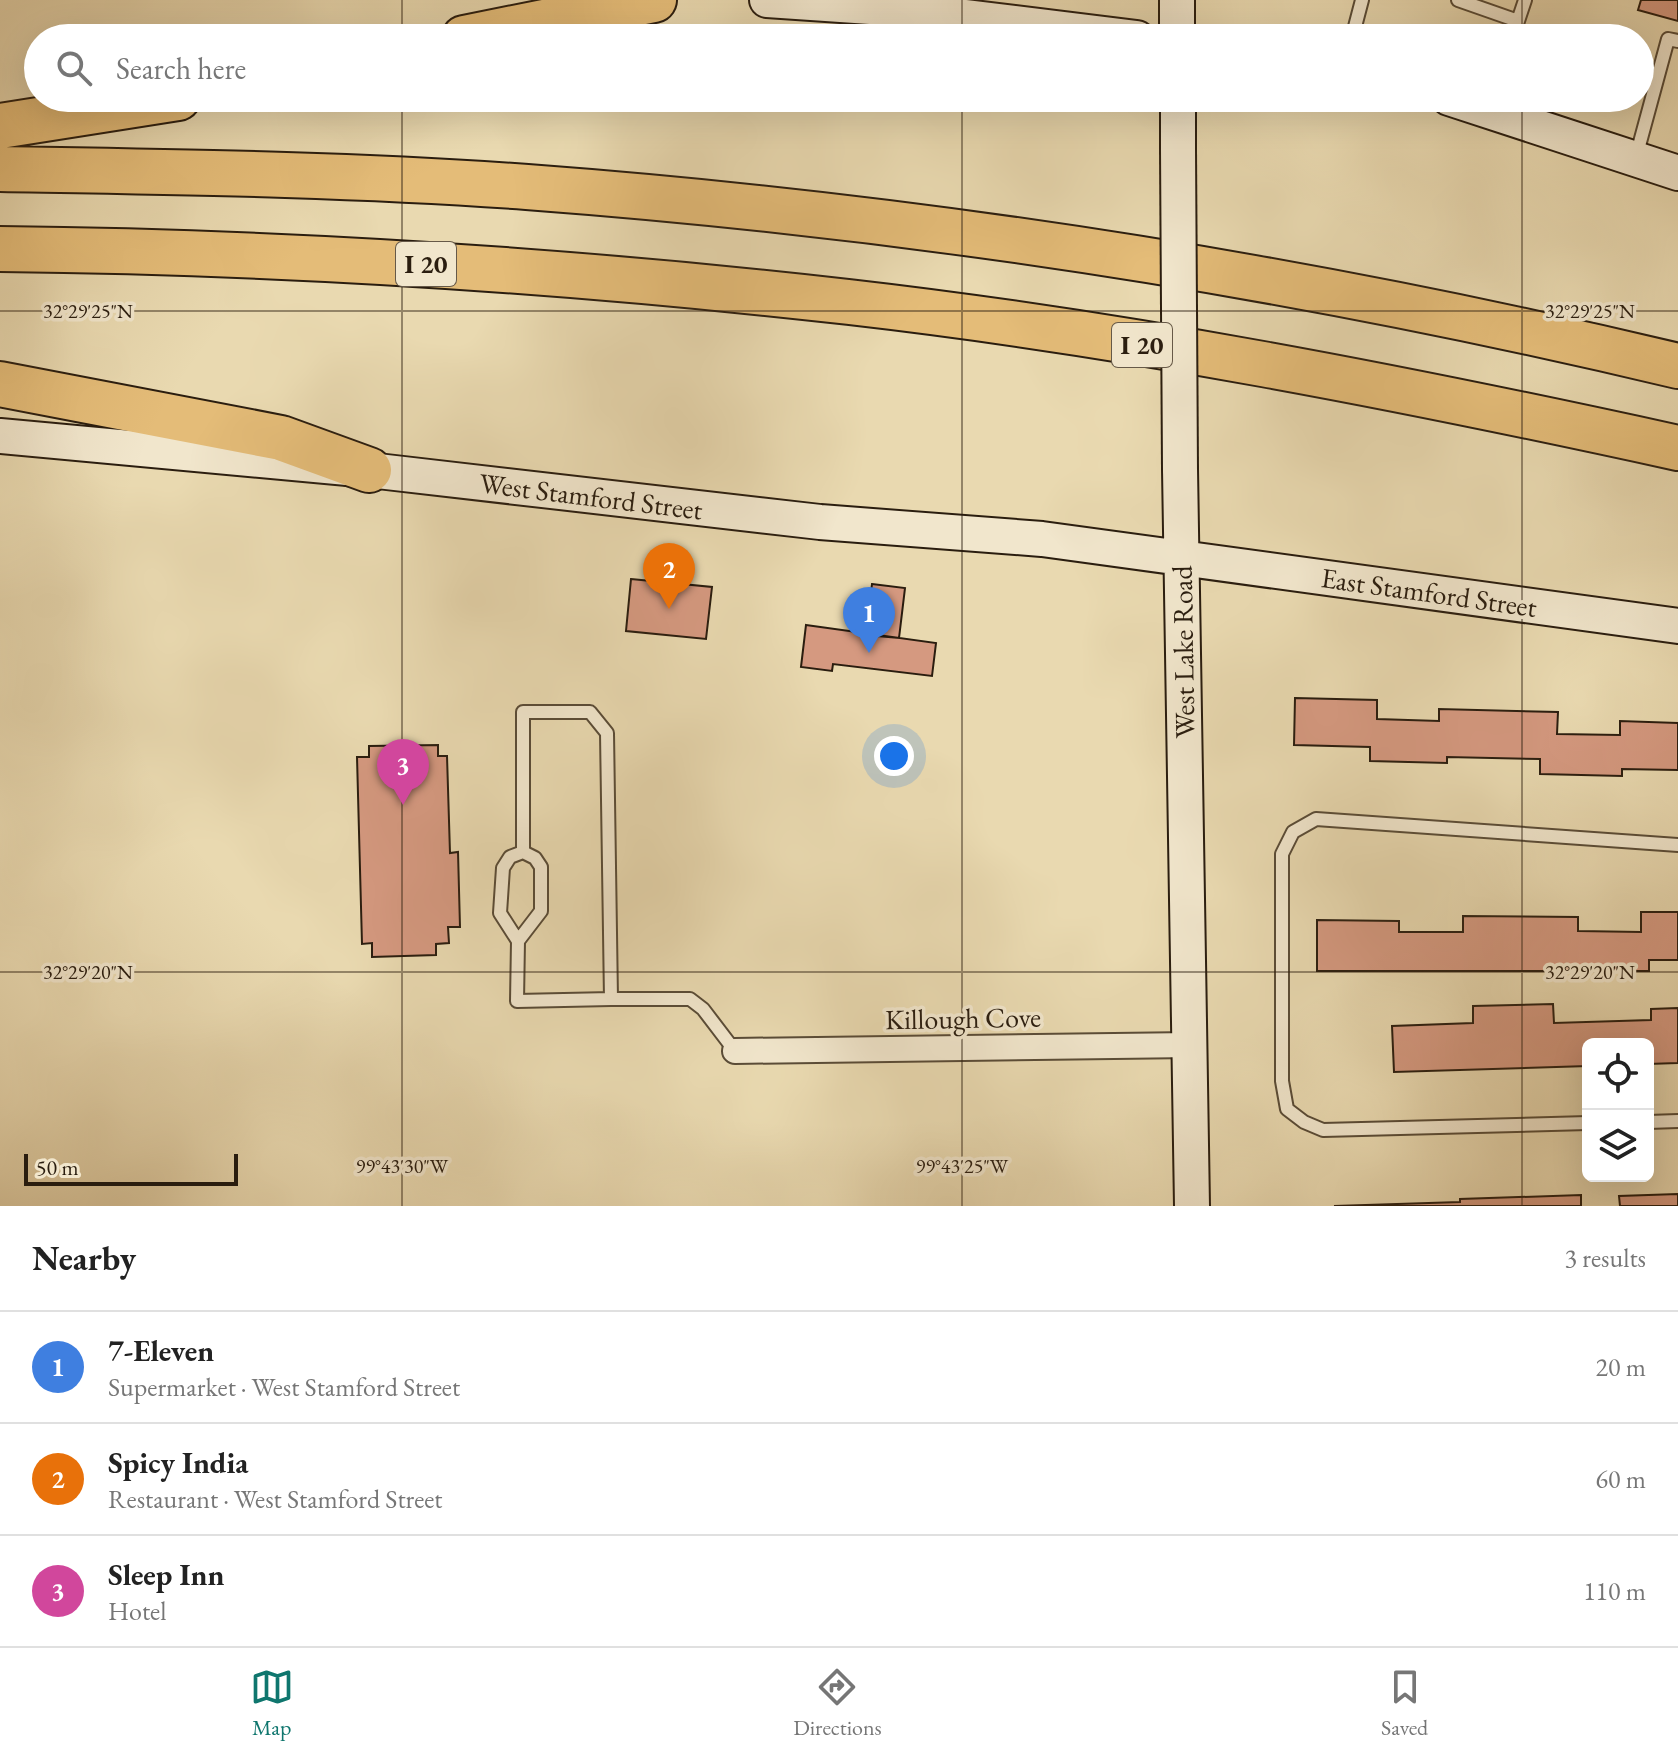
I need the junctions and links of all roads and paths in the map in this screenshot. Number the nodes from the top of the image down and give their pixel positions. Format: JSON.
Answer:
{"nodes":[{"id":1,"x":654,"y":0,"type":"edge"},
{"id":2,"x":767,"y":0,"type":"edge"},
{"id":3,"x":1177,"y":0,"type":"edge"},
{"id":4,"x":1362,"y":0,"type":"edge"},
{"id":5,"x":1458,"y":0,"type":"edge"},
{"id":6,"x":1525,"y":0,"type":"edge"},
{"id":7,"x":806,"y":1,"type":"edge"},
{"id":8,"x":965,"y":8,"type":"edge"},
{"id":9,"x":1518,"y":21,"type":"junction"},
{"id":10,"x":534,"y":24,"type":"edge"},
{"id":11,"x":1057,"y":24,"type":"edge"},
{"id":12,"x":1177,"y":24,"type":"edge"},
{"id":13,"x":1356,"y":24,"type":"edge"},
{"id":14,"x":1517,"y":24,"type":"edge"},
{"id":15,"x":1678,"y":41,"type":"edge"},
{"id":16,"x":1654,"y":91,"type":"edge"},
{"id":17,"x":89,"y":112,"type":"edge"},
{"id":18,"x":1178,"y":112,"type":"edge"},
{"id":19,"x":1514,"y":112,"type":"edge"},
{"id":20,"x":1648,"y":112,"type":"edge"},
{"id":21,"x":0,"y":126,"type":"edge"},
{"id":22,"x":1636,"y":157,"type":"junction"},
{"id":23,"x":0,"y":169,"type":"edge"},
{"id":24,"x":1678,"y":173,"type":"edge"},
{"id":25,"x":0,"y":249,"type":"edge"},
{"id":26,"x":1678,"y":366,"type":"edge"},
{"id":27,"x":0,"y":384,"type":"edge"},
{"id":28,"x":0,"y":436,"type":"edge"},
{"id":29,"x":1678,"y":448,"type":"edge"},
{"id":30,"x":369,"y":470,"type":"junction"},
{"id":31,"x":1181,"y":558,"type":"junction"},
{"id":32,"x":1678,"y":626,"type":"edge"},
{"id":33,"x":1678,"y":845,"type":"edge"},
{"id":34,"x":523,"y":852,"type":"junction"},
{"id":35,"x":518,"y":941,"type":"junction"},
{"id":36,"x":611,"y":999,"type":"junction"},
{"id":37,"x":1192,"y":1045,"type":"junction"},
{"id":38,"x":735,"y":1051,"type":"joint"},
{"id":39,"x":1678,"y":1121,"type":"edge"},
{"id":40,"x":1654,"y":1122,"type":"edge"},
{"id":41,"x":1582,"y":1123,"type":"edge"},
{"id":42,"x":1192,"y":1206,"type":"edge"}],
"edges":[{"from":1,"to":10,"type":"highway"},
{"from":2,"to":7,"type":"main road"},
{"from":3,"to":12,"type":"main road"},
{"from":4,"to":13,"type":"lane"},
{"from":5,"to":9,"type":"lane"},
{"from":6,"to":9,"type":"lane"},
{"from":7,"to":8,"type":"main road"},
{"from":8,"to":11,"type":"main road"},
{"from":9,"to":14,"type":"lane"},
{"from":15,"to":16,"type":"lane"},
{"from":17,"to":21,"type":"highway"},
{"from":18,"to":31,"type":"main road","name":"West Lake Road","bridge":true},
{"from":19,"to":22,"type":"main road"},
{"from":20,"to":22,"type":"lane"},
{"from":22,"to":24,"type":"main road"},
{"from":23,"to":26,"type":"highway"},
{"from":25,"to":29,"type":"highway","number":"I 20"},
{"from":27,"to":30,"type":"highway"},
{"from":28,"to":30,"type":"main road","name":"West Stamford Street"},
{"from":30,"to":31,"type":"main road","name":"West Stamford Street"},
{"from":31,"to":32,"type":"main road","name":"East Stamford Street"},
{"from":31,"to":37,"type":"main road","name":"West Lake Road"},
{"from":33,"to":41,"type":"lane"},
{"from":34,"to":35,"type":"lane"},
{"from":34,"to":35,"type":"lane"},
{"from":34,"to":36,"type":"lane"},
{"from":35,"to":36,"type":"lane"},
{"from":36,"to":38,"type":"lane"},
{"from":37,"to":38,"type":"street","name":"Killough Cove"},
{"from":37,"to":42,"type":"main road","name":"West Lake Road"},
{"from":39,"to":40,"type":"lane"}]}
